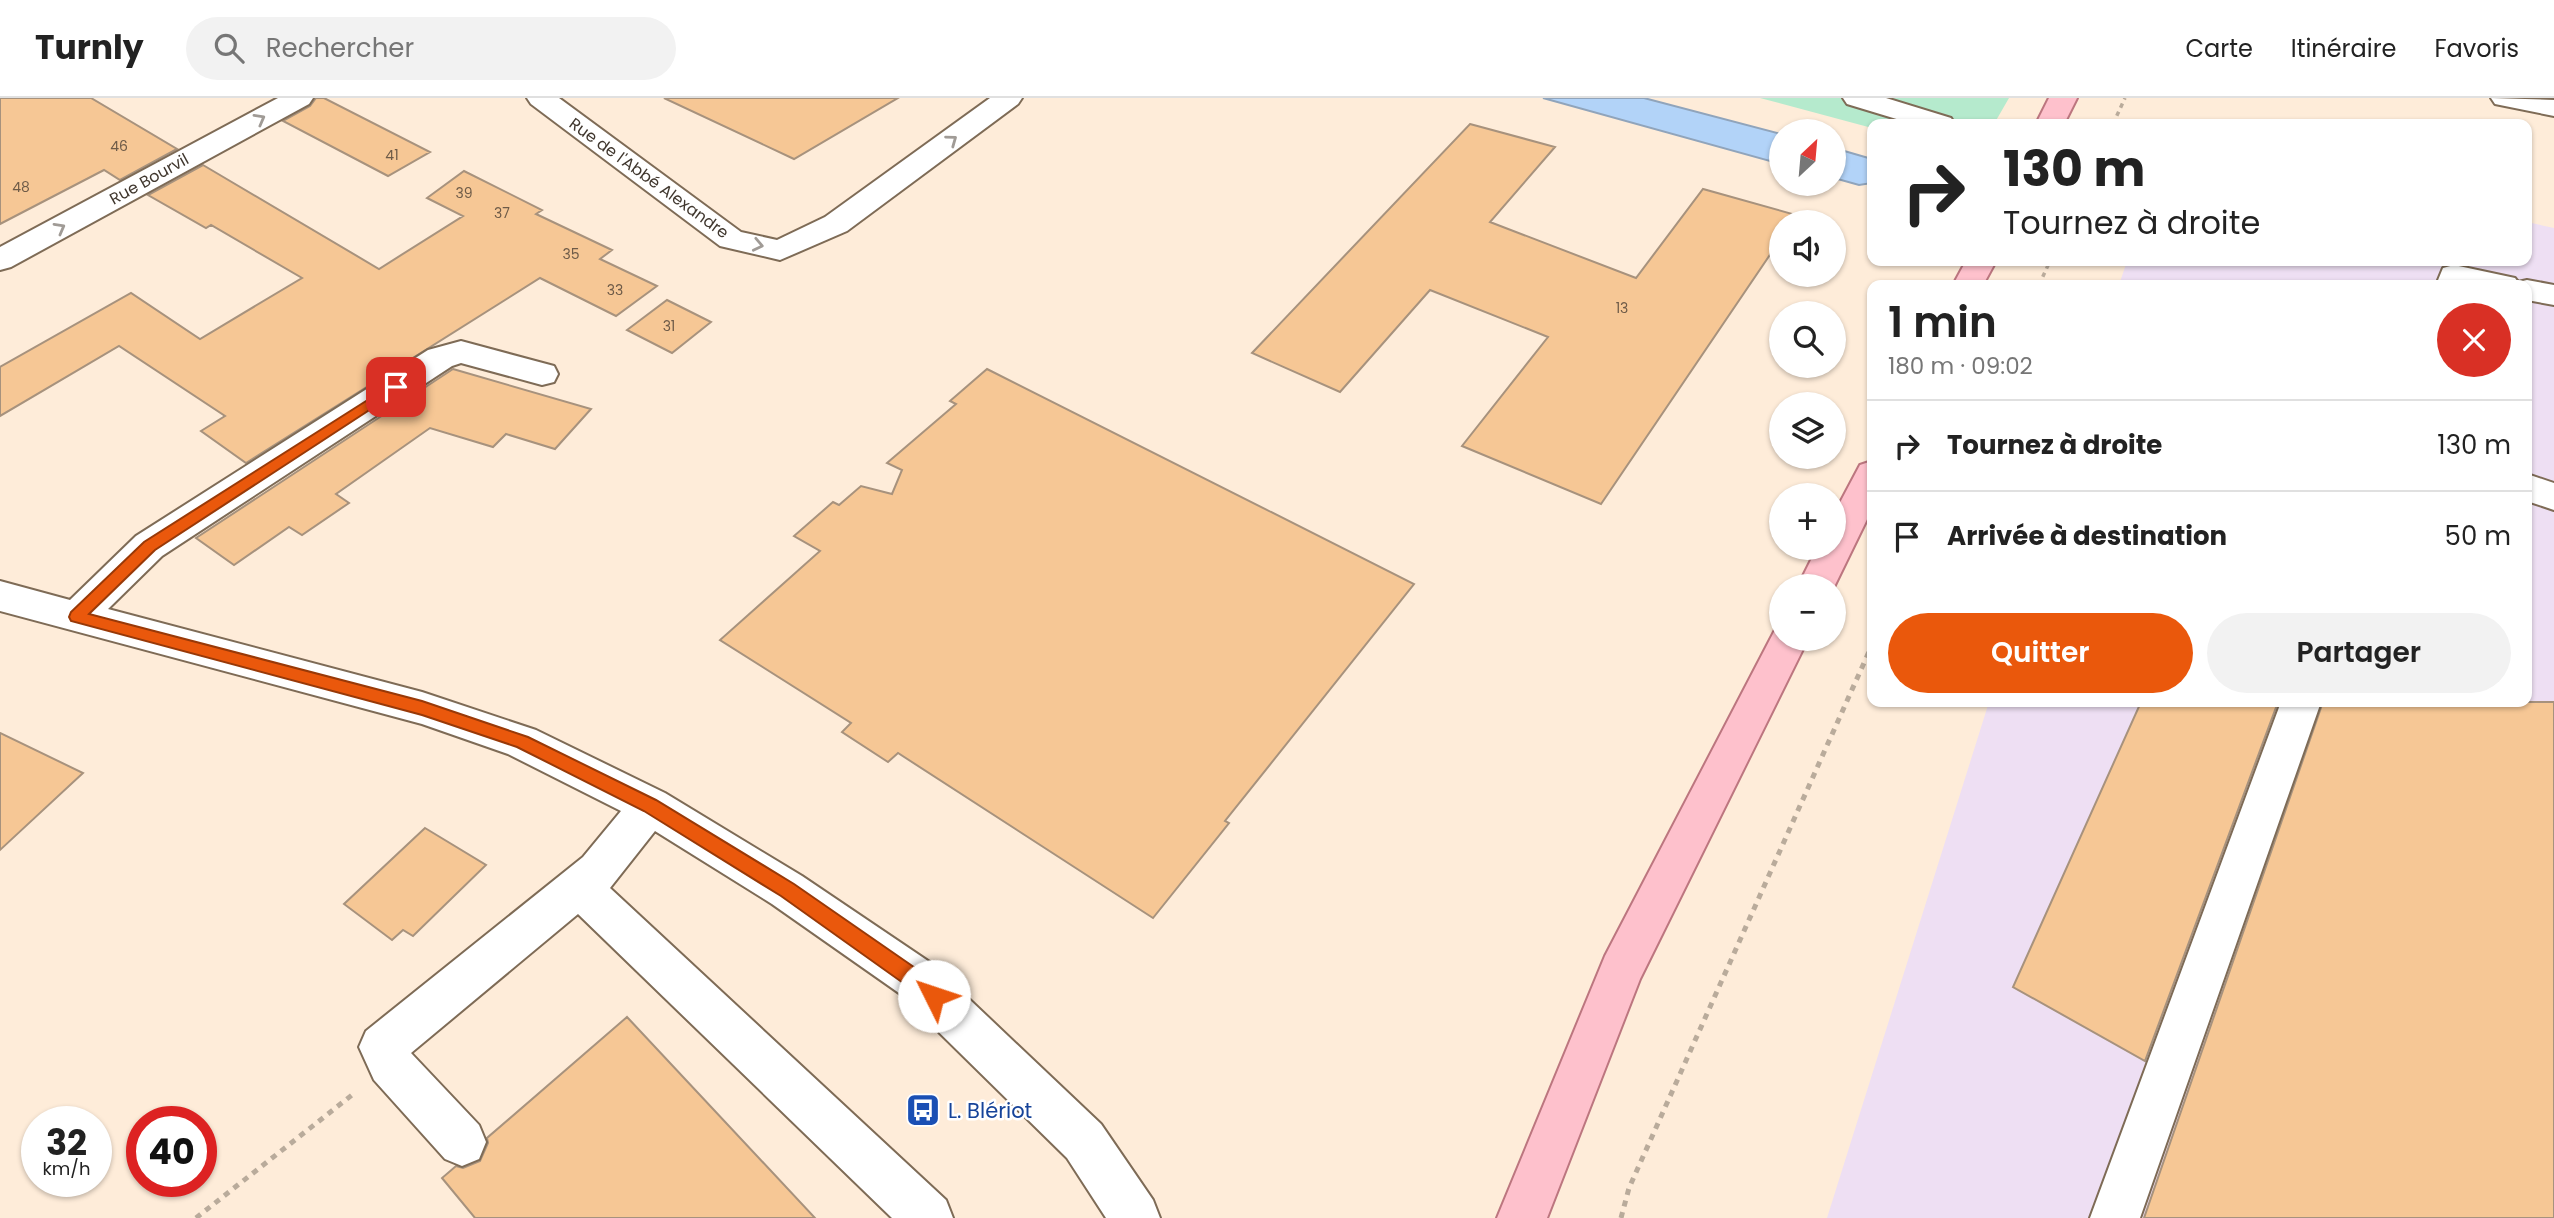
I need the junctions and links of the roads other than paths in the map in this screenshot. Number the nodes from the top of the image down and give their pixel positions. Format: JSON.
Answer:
{"nodes":[{"id":1,"x":299,"y":98,"type":"edge"},
{"id":2,"x":541,"y":98,"type":"edge"},
{"id":3,"x":1009,"y":98,"type":"edge"},
{"id":4,"x":1857,"y":98,"type":"edge"},
{"id":5,"x":2063,"y":98,"type":"edge"},
{"id":6,"x":2505,"y":98,"type":"edge"},
{"id":7,"x":2554,"y":108,"type":"edge"},
{"id":8,"x":1925,"y":119,"type":"edge"},
{"id":9,"x":2052,"y":119,"type":"edge"},
{"id":10,"x":0,"y":260,"type":"edge"},
{"id":11,"x":2452,"y":280,"type":"edge"},
{"id":12,"x":2479,"y":280,"type":"edge"},
{"id":13,"x":2532,"y":291,"type":"edge"},
{"id":14,"x":2554,"y":296,"type":"edge"},
{"id":15,"x":542,"y":374,"type":"dead end"},
{"id":16,"x":1867,"y":484,"type":"edge"},
{"id":17,"x":2532,"y":489,"type":"edge"},
{"id":18,"x":2554,"y":497,"type":"edge"},
{"id":19,"x":1822,"y":574,"type":"edge"},
{"id":20,"x":0,"y":596,"type":"edge"},
{"id":21,"x":76,"y":617,"type":"junction"},
{"id":22,"x":1783,"y":651,"type":"edge"},
{"id":23,"x":2299,"y":707,"type":"edge"},
{"id":24,"x":650,"y":806,"type":"junction"},
{"id":25,"x":579,"y":887,"type":"junction"},
{"id":26,"x":462,"y":1142,"type":"dead end"},
{"id":27,"x":928,"y":1218,"type":"edge"},
{"id":28,"x":1135,"y":1218,"type":"edge"},
{"id":29,"x":1522,"y":1218,"type":"edge"},
{"id":30,"x":2115,"y":1218,"type":"edge"}],
"edges":[{"from":10,"to":1,"type":"street","name":"Rue Bourvil","one_way":true},
{"from":2,"to":3,"type":"street","name":"Rue de l'Abbé Alexandre","one_way":true},
{"from":4,"to":8,"type":"street"},
{"from":5,"to":9,"type":"main road"},
{"from":6,"to":7,"type":"street"},
{"from":11,"to":12,"type":"street"},
{"from":13,"to":14,"type":"street"},
{"from":15,"to":21,"type":"street"},
{"from":16,"to":19,"type":"main road"},
{"from":17,"to":18,"type":"street"},
{"from":20,"to":21,"type":"street"},
{"from":21,"to":24,"type":"street"},
{"from":22,"to":29,"type":"main road"},
{"from":23,"to":30,"type":"street"},
{"from":24,"to":25,"type":"street"},
{"from":24,"to":28,"type":"street"},
{"from":25,"to":26,"type":"street"},
{"from":25,"to":27,"type":"street"}]}
